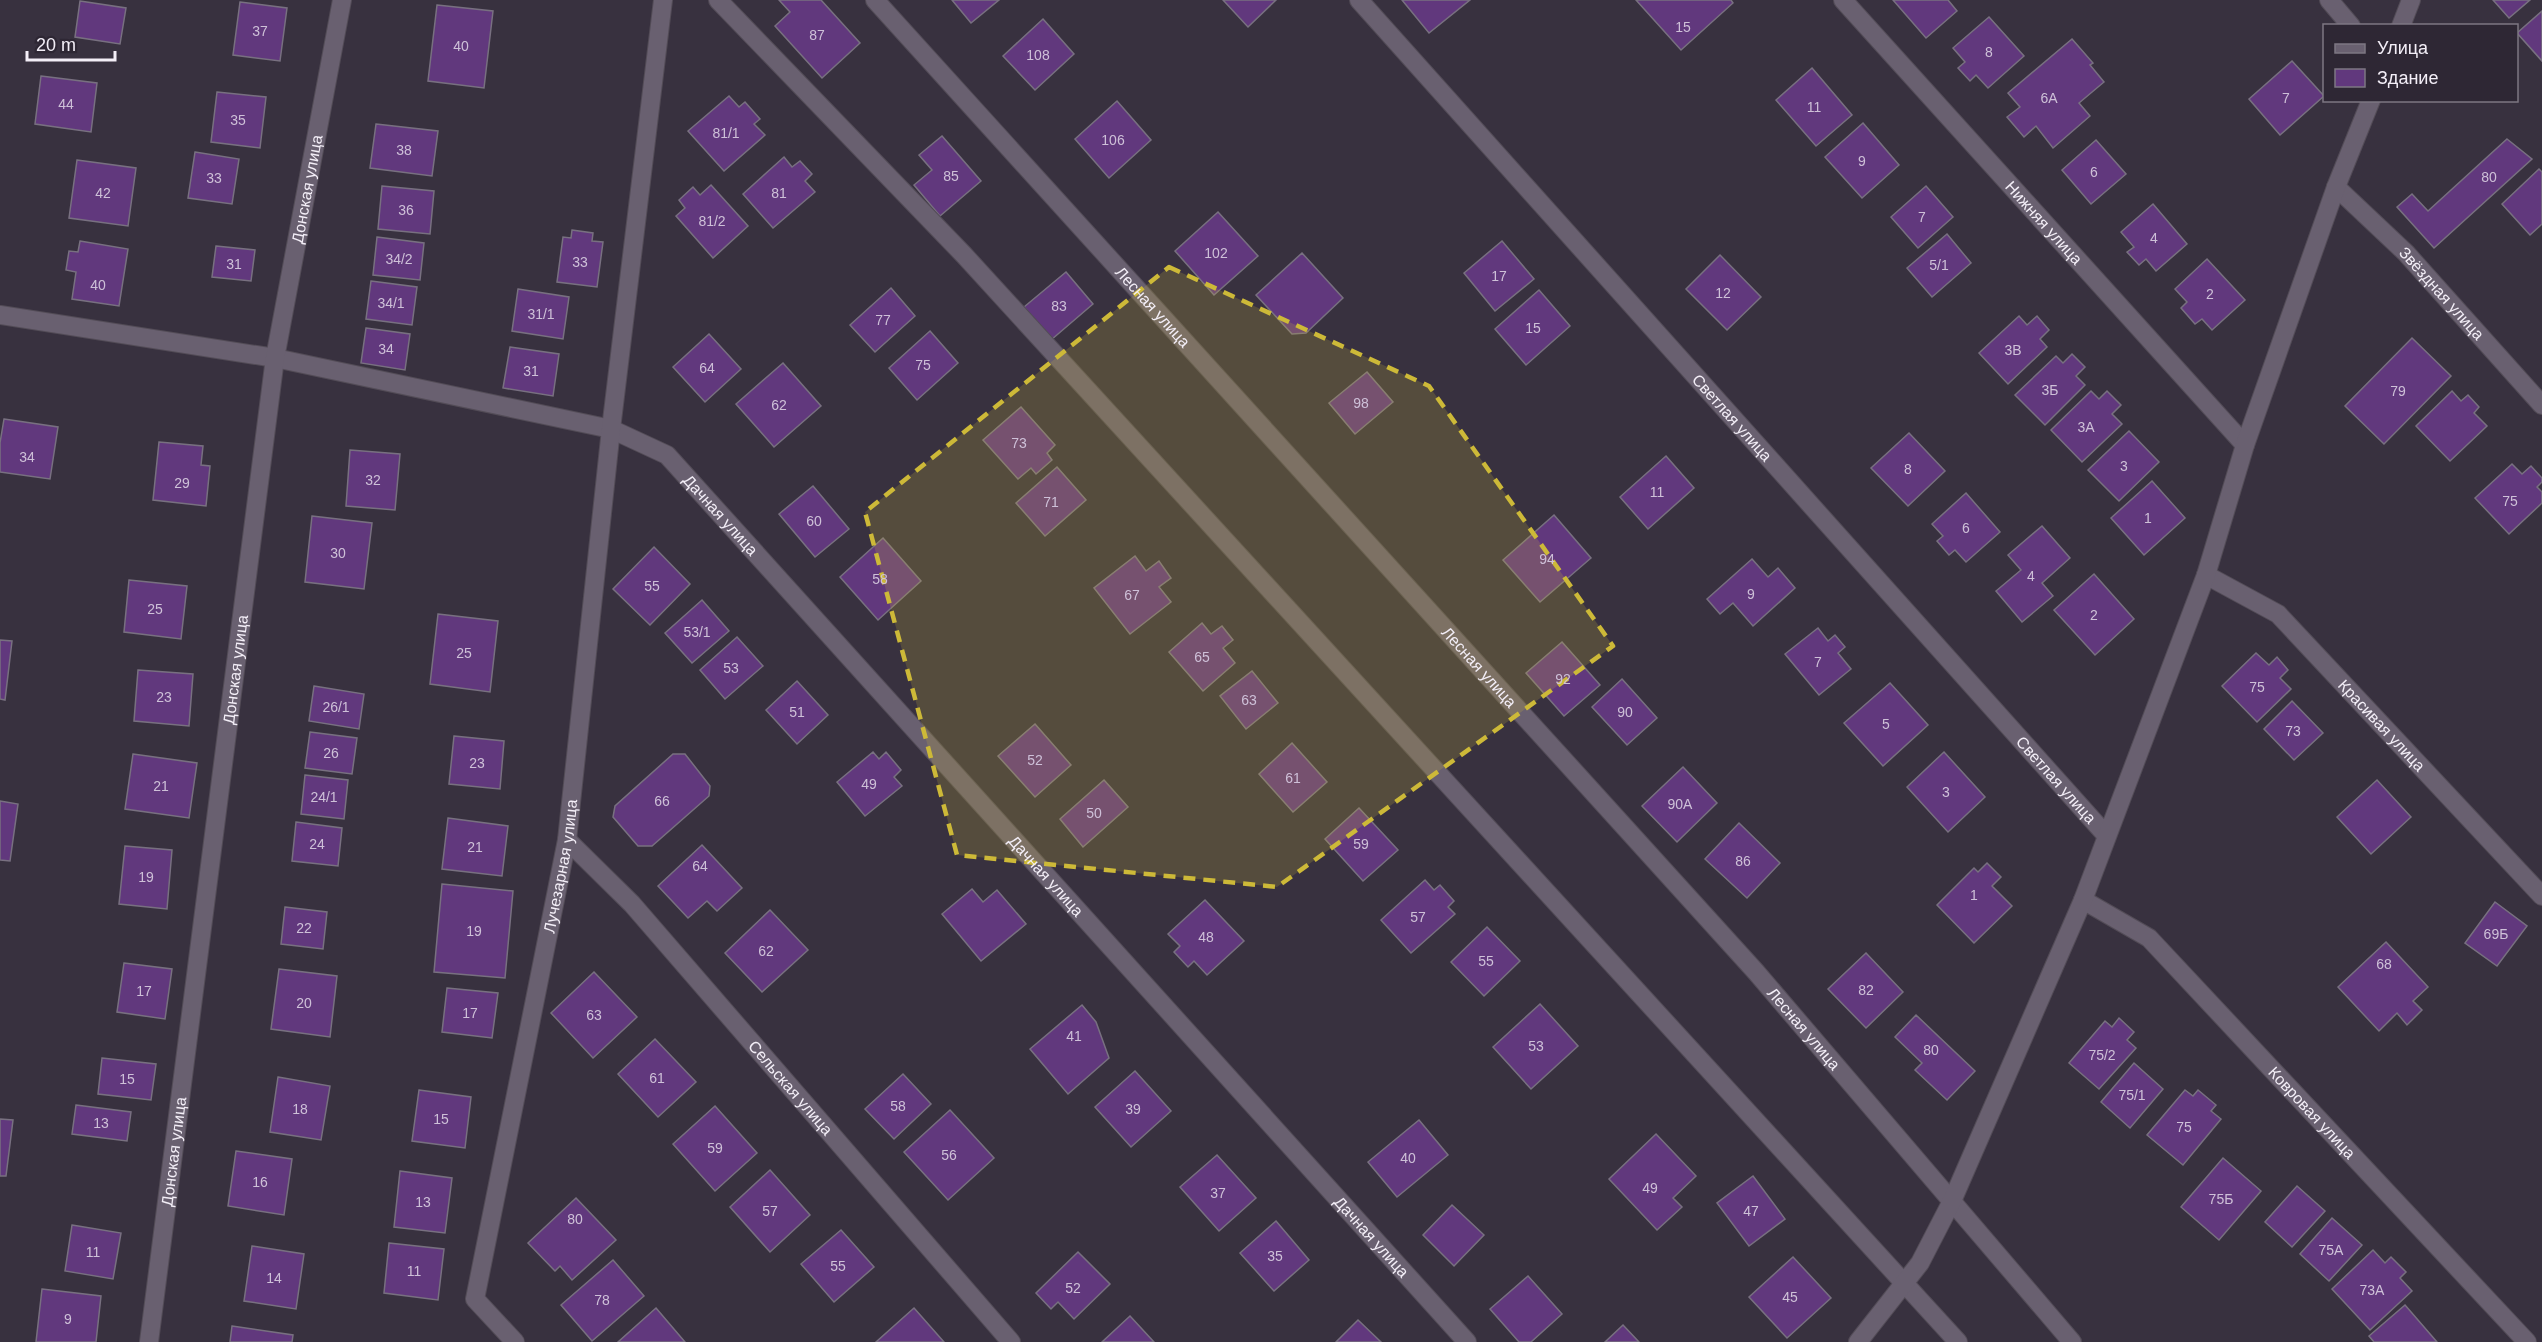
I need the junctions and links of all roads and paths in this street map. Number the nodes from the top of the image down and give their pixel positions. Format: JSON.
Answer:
{"nodes":[{"id":1,"x":342,"y":0,"type":"edge"},
{"id":2,"x":663,"y":0,"type":"edge"},
{"id":3,"x":718,"y":0,"type":"edge"},
{"id":4,"x":875,"y":0,"type":"edge"},
{"id":5,"x":1359,"y":0,"type":"edge"},
{"id":6,"x":1843,"y":0,"type":"edge"},
{"id":7,"x":2329,"y":0,"type":"edge"},
{"id":8,"x":2411,"y":0,"type":"edge"},
{"id":9,"x":2349,"y":24,"type":"edge"},
{"id":10,"x":2402,"y":24,"type":"edge"},
{"id":11,"x":2369,"y":102,"type":"edge"},
{"id":12,"x":2336,"y":187,"type":"junction"},
{"id":13,"x":0,"y":315,"type":"edge"},
{"id":14,"x":275,"y":358,"type":"junction"},
{"id":15,"x":2542,"y":405,"type":"edge"},
{"id":16,"x":611,"y":429,"type":"junction"},
{"id":17,"x":2245,"y":445,"type":"junction"},
{"id":18,"x":2206,"y":575,"type":"junction"},
{"id":19,"x":2106,"y":835,"type":"junction"},
{"id":20,"x":567,"y":840,"type":"junction"},
{"id":21,"x":2542,"y":897,"type":"edge"},
{"id":22,"x":2083,"y":900,"type":"junction"},
{"id":23,"x":1952,"y":1202,"type":"junction"},
{"id":24,"x":1904,"y":1283,"type":"junction"},
{"id":25,"x":149,"y":1342,"type":"edge"},
{"id":26,"x":515,"y":1342,"type":"edge"},
{"id":27,"x":1011,"y":1342,"type":"edge"},
{"id":28,"x":1467,"y":1342,"type":"edge"},
{"id":29,"x":1858,"y":1342,"type":"edge"},
{"id":30,"x":1958,"y":1342,"type":"edge"},
{"id":31,"x":2072,"y":1342,"type":"edge"},
{"id":32,"x":2527,"y":1342,"type":"edge"}],
"edges":[{"from":1,"to":14,"type":"street","name":"Донская улица"},
{"from":2,"to":16,"type":"street","name":"Лучезарная улица"},
{"from":3,"to":24,"type":"street"},
{"from":4,"to":23,"type":"street","name":"Лесная улица"},
{"from":5,"to":19,"type":"street","name":"Светлая улица"},
{"from":6,"to":17,"type":"street","name":"Нижняя улица"},
{"from":7,"to":9,"type":"street"},
{"from":8,"to":10,"type":"street"},
{"from":11,"to":12,"type":"street"},
{"from":12,"to":15,"type":"street","name":"Звёздная улица"},
{"from":12,"to":17,"type":"street"},
{"from":13,"to":14,"type":"street","name":"Дачная улица"},
{"from":14,"to":16,"type":"street","name":"Дачная улица"},
{"from":14,"to":25,"type":"street","name":"Донская улица"},
{"from":16,"to":20,"type":"street","name":"Лучезарная улица"},
{"from":16,"to":28,"type":"street","name":"Дачная улица"},
{"from":17,"to":18,"type":"street"},
{"from":18,"to":19,"type":"street"},
{"from":18,"to":21,"type":"street","name":"Красивая улица"},
{"from":19,"to":22,"type":"street"},
{"from":20,"to":26,"type":"street","name":"Лучезарная улица"},
{"from":20,"to":27,"type":"street","name":"Сельская улица"},
{"from":22,"to":23,"type":"street"},
{"from":22,"to":32,"type":"street","name":"Ковровая улица"},
{"from":23,"to":24,"type":"street"},
{"from":23,"to":31,"type":"street","name":"Лесная улица"},
{"from":24,"to":29,"type":"street"},
{"from":24,"to":30,"type":"street"}]}
